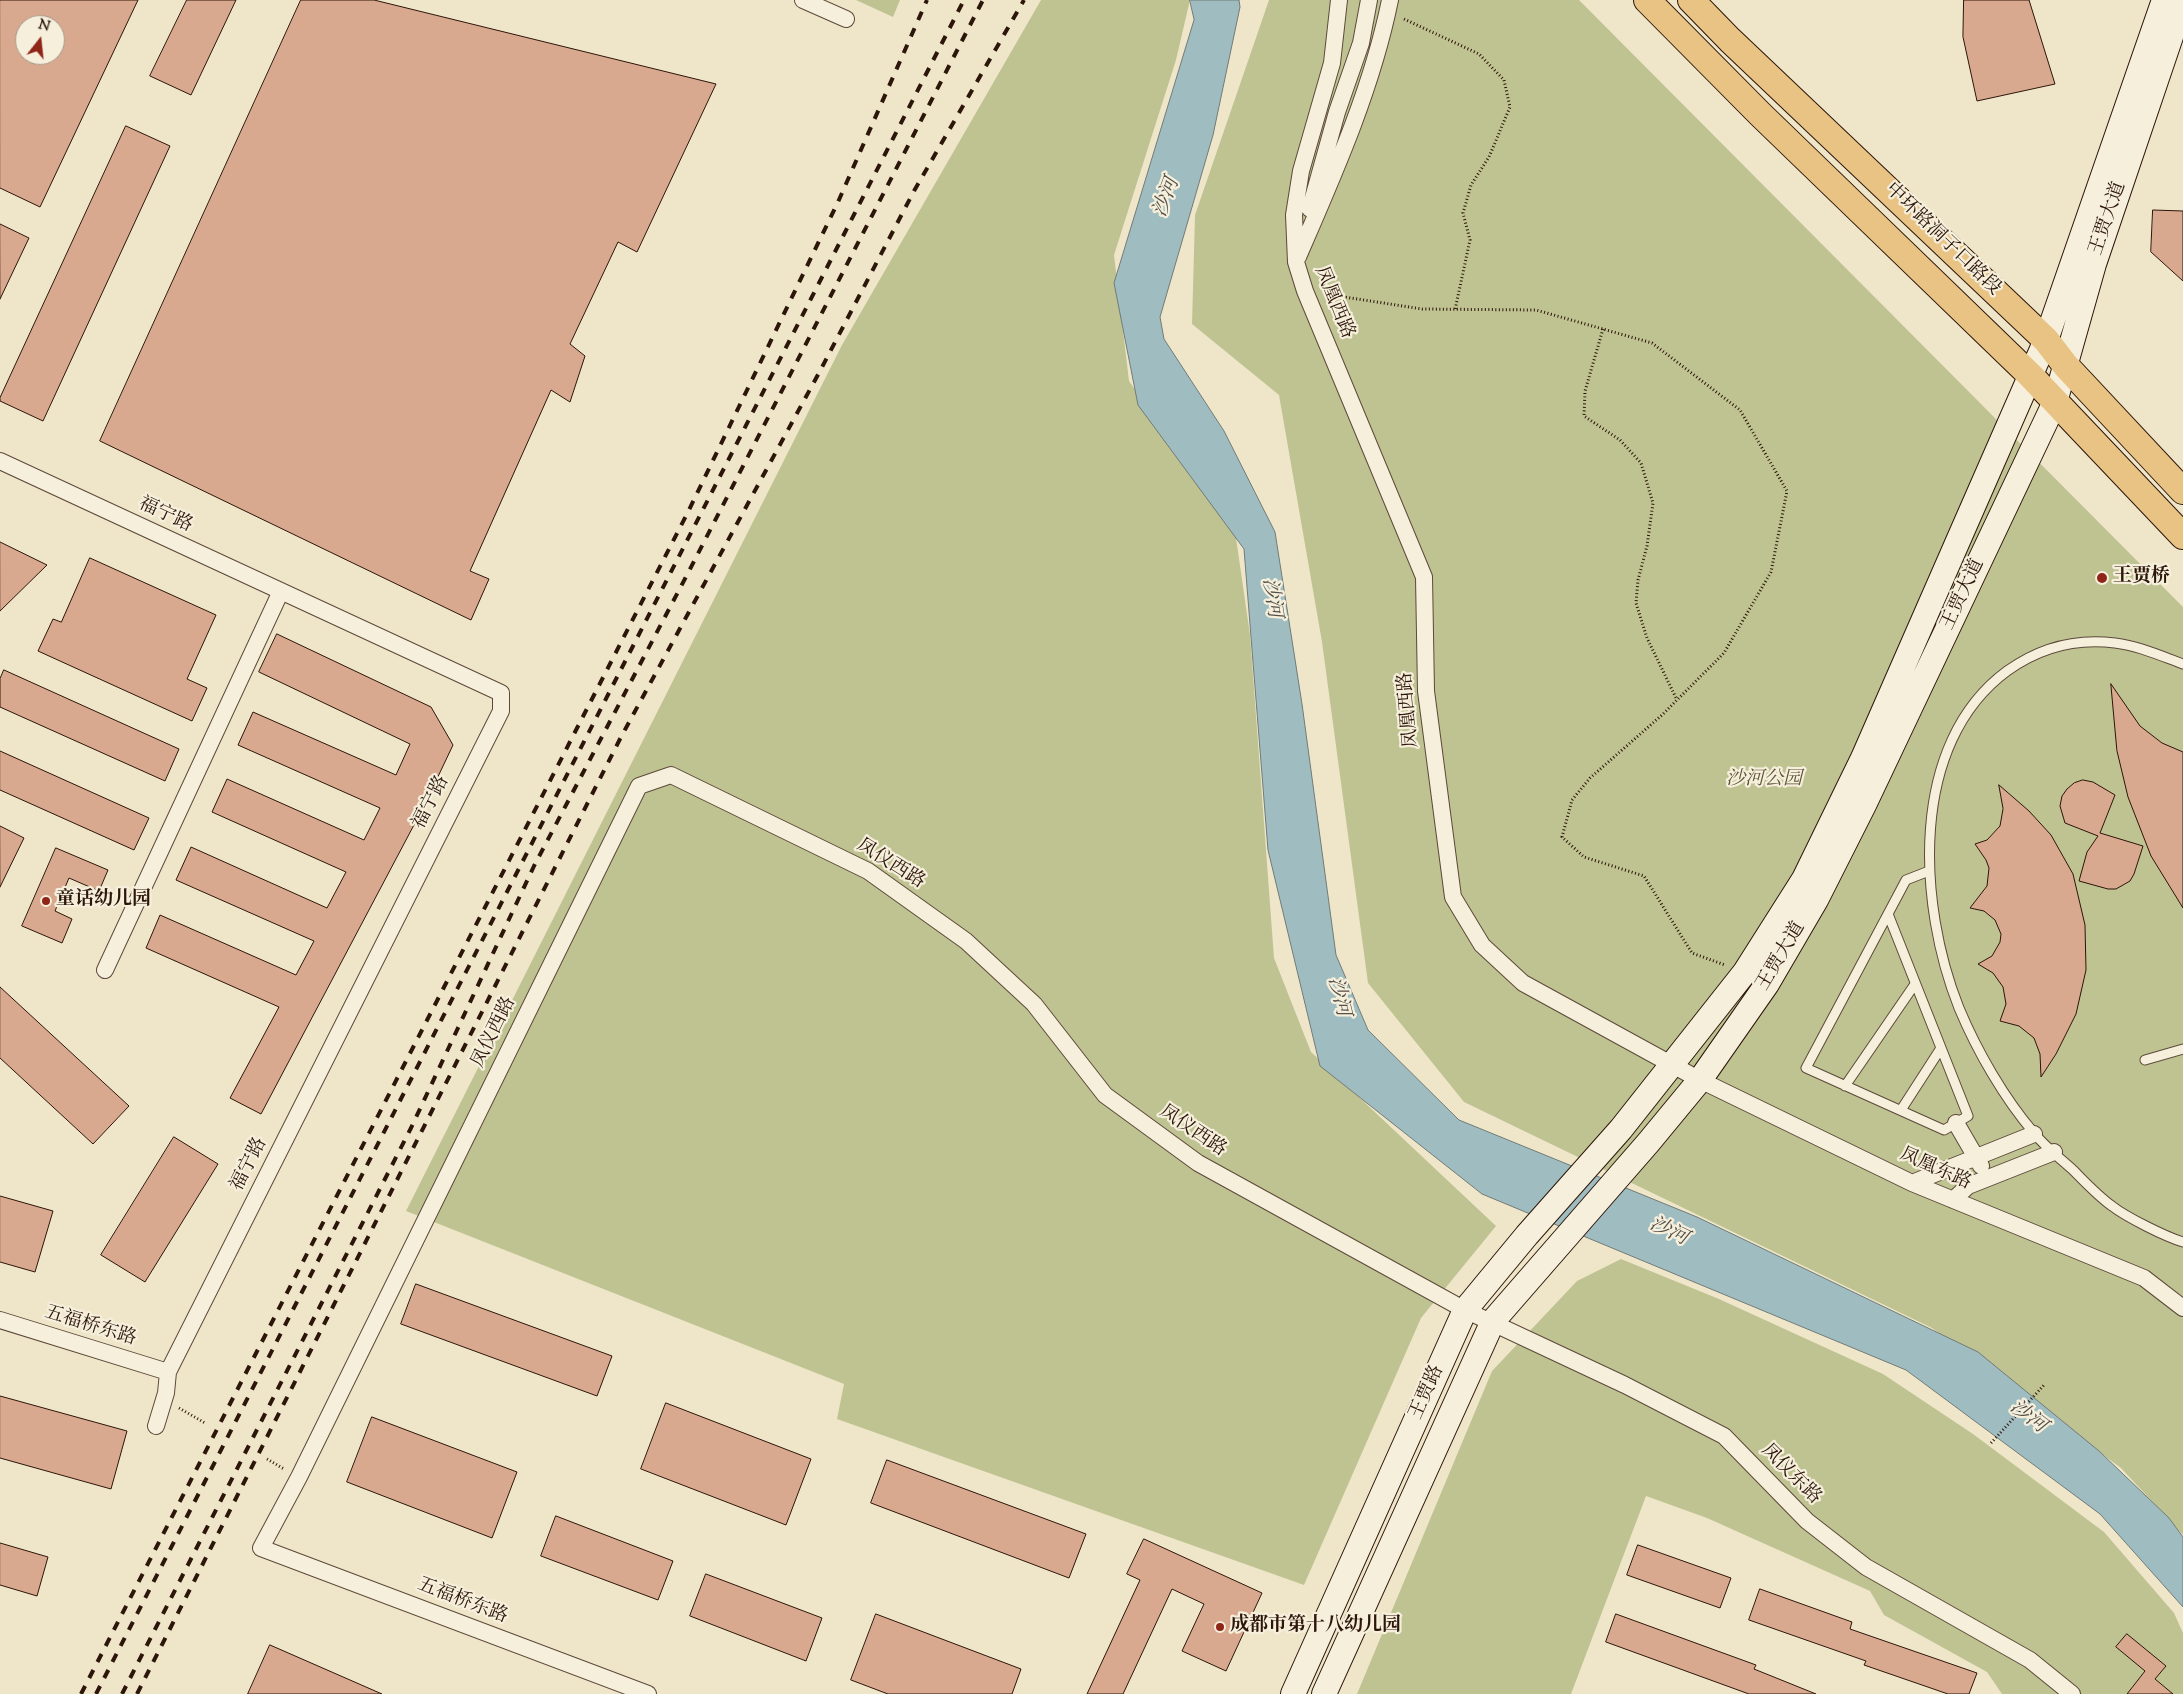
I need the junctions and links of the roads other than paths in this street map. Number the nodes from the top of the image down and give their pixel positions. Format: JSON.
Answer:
{"nodes":[{"id":1,"x":803,"y":0,"type":"edge"},
{"id":2,"x":1339,"y":0,"type":"edge"},
{"id":3,"x":1370,"y":0,"type":"edge"},
{"id":4,"x":1647,"y":0,"type":"edge"},
{"id":5,"x":1691,"y":0,"type":"edge"},
{"id":6,"x":2164,"y":0,"type":"edge"},
{"id":7,"x":2183,"y":1,"type":"edge"},
{"id":8,"x":1389,"y":6,"type":"edge"},
{"id":9,"x":846,"y":18,"type":"dead end"},
{"id":10,"x":1296,"y":262,"type":"junction"},
{"id":11,"x":2046,"y":340,"type":"junction"},
{"id":12,"x":2066,"y":366,"type":"junction"},
{"id":13,"x":2030,"y":375,"type":"junction"},
{"id":14,"x":2055,"y":402,"type":"junction"},
{"id":15,"x":0,"y":461,"type":"edge"},
{"id":16,"x":2183,"y":491,"type":"edge"},
{"id":17,"x":2183,"y":536,"type":"edge"},
{"id":18,"x":281,"y":591,"type":"junction"},
{"id":19,"x":2183,"y":664,"type":"edge"},
{"id":20,"x":1928,"y":871,"type":"junction"},
{"id":21,"x":1888,"y":914,"type":"junction"},
{"id":22,"x":104,"y":970,"type":"dead end"},
{"id":23,"x":1915,"y":984,"type":"junction"},
{"id":24,"x":1941,"y":1048,"type":"junction"},
{"id":25,"x":2183,"y":1048,"type":"edge"},
{"id":26,"x":2145,"y":1060,"type":"dead end"},
{"id":27,"x":1673,"y":1063,"type":"junction"},
{"id":28,"x":1700,"y":1080,"type":"junction"},
{"id":29,"x":1845,"y":1086,"type":"junction"},
{"id":30,"x":1901,"y":1110,"type":"junction"},
{"id":31,"x":1956,"y":1123,"type":"junction"},
{"id":32,"x":1621,"y":1129,"type":"joint"},
{"id":33,"x":2034,"y":1134,"type":"junction"},
{"id":34,"x":1648,"y":1143,"type":"joint"},
{"id":35,"x":2054,"y":1152,"type":"junction"},
{"id":36,"x":1976,"y":1157,"type":"junction"},
{"id":37,"x":1988,"y":1178,"type":"junction"},
{"id":38,"x":1912,"y":1182,"type":"junction"},
{"id":39,"x":1953,"y":1200,"type":"junction"},
{"id":40,"x":2183,"y":1242,"type":"edge"},
{"id":41,"x":2183,"y":1308,"type":"edge"},
{"id":42,"x":1466,"y":1310,"type":"junction"},
{"id":43,"x":0,"y":1320,"type":"edge"},
{"id":44,"x":1493,"y":1321,"type":"junction"},
{"id":45,"x":168,"y":1372,"type":"junction"},
{"id":46,"x":156,"y":1426,"type":"dead end"},
{"id":47,"x":261,"y":1548,"type":"joint"},
{"id":48,"x":648,"y":1694,"type":"edge"},
{"id":49,"x":1293,"y":1694,"type":"edge"},
{"id":50,"x":1324,"y":1694,"type":"edge"},
{"id":51,"x":2072,"y":1694,"type":"edge"}],
"edges":[{"from":1,"to":9,"type":"street"},
{"from":2,"to":10,"type":"street","name":"凤凰西路"},
{"from":3,"to":10,"type":"street","name":"凤凰西路"},
{"from":4,"to":13,"type":"main road","name":"中环路洞子口路段"},
{"from":5,"to":11,"type":"main road","name":"中环路洞子口路段"},
{"from":6,"to":11,"type":"main road","name":"王贾大道"},
{"from":7,"to":12,"type":"main road","name":"王贾大道"},
{"from":8,"to":10,"type":"street","name":"凤凰西路"},
{"from":10,"to":27,"type":"street","name":"凤凰西路"},
{"from":11,"to":12,"type":"main road","name":"中环路洞子口路段"},
{"from":11,"to":13,"type":"main road","name":"王贾大道"},
{"from":12,"to":14,"type":"main road","name":"王贾大道"},
{"from":12,"to":16,"type":"main road","name":"中环路洞子口路段"},
{"from":13,"to":14,"type":"main road","name":"中环路洞子口路段"},
{"from":13,"to":27,"type":"main road","name":"王贾大道"},
{"from":14,"to":17,"type":"main road","name":"中环路洞子口路段"},
{"from":14,"to":28,"type":"main road","name":"王贾大道"},
{"from":15,"to":18,"type":"street","name":"福宁路"},
{"from":18,"to":22,"type":"street"},
{"from":18,"to":45,"type":"street","name":"福宁路"},
{"from":19,"to":20,"type":"lane"},
{"from":20,"to":21,"type":"lane"},
{"from":20,"to":33,"type":"lane"},
{"from":21,"to":23,"type":"lane"},
{"from":21,"to":29,"type":"lane"},
{"from":23,"to":24,"type":"lane"},
{"from":23,"to":29,"type":"lane"},
{"from":24,"to":30,"type":"lane"},
{"from":24,"to":31,"type":"lane"},
{"from":25,"to":26,"type":"lane"},
{"from":27,"to":28,"type":"street","name":"凤凰东路"},
{"from":27,"to":32,"type":"main road","name":"王贾大道"},
{"from":28,"to":34,"type":"main road","name":"王贾大道"},
{"from":28,"to":38,"type":"street","name":"凤凰东路"},
{"from":29,"to":30,"type":"lane"},
{"from":30,"to":31,"type":"lane"},
{"from":31,"to":36,"type":"street"},
{"from":32,"to":42,"type":"main road","name":"王贾路"},
{"from":33,"to":35,"type":"lane"},
{"from":33,"to":36,"type":"street"},
{"from":34,"to":44,"type":"main road","name":"王贾路"},
{"from":35,"to":37,"type":"street"},
{"from":35,"to":40,"type":"lane"},
{"from":36,"to":37,"type":"street"},
{"from":36,"to":38,"type":"street"},
{"from":37,"to":39,"type":"street"},
{"from":38,"to":39,"type":"street","name":"凤凰东路"},
{"from":39,"to":41,"type":"street","name":"凤凰东路"},
{"from":42,"to":44,"type":"street","name":"凤仪东路"},
{"from":42,"to":47,"type":"street","name":"凤仪西路"},
{"from":42,"to":49,"type":"main road","name":"王贾路"},
{"from":43,"to":45,"type":"street","name":"五福桥东路"},
{"from":44,"to":50,"type":"main road","name":"王贾路"},
{"from":44,"to":51,"type":"street","name":"凤仪东路"},
{"from":45,"to":46,"type":"street","name":"福宁路"},
{"from":47,"to":48,"type":"street","name":"五福桥东路"}]}
